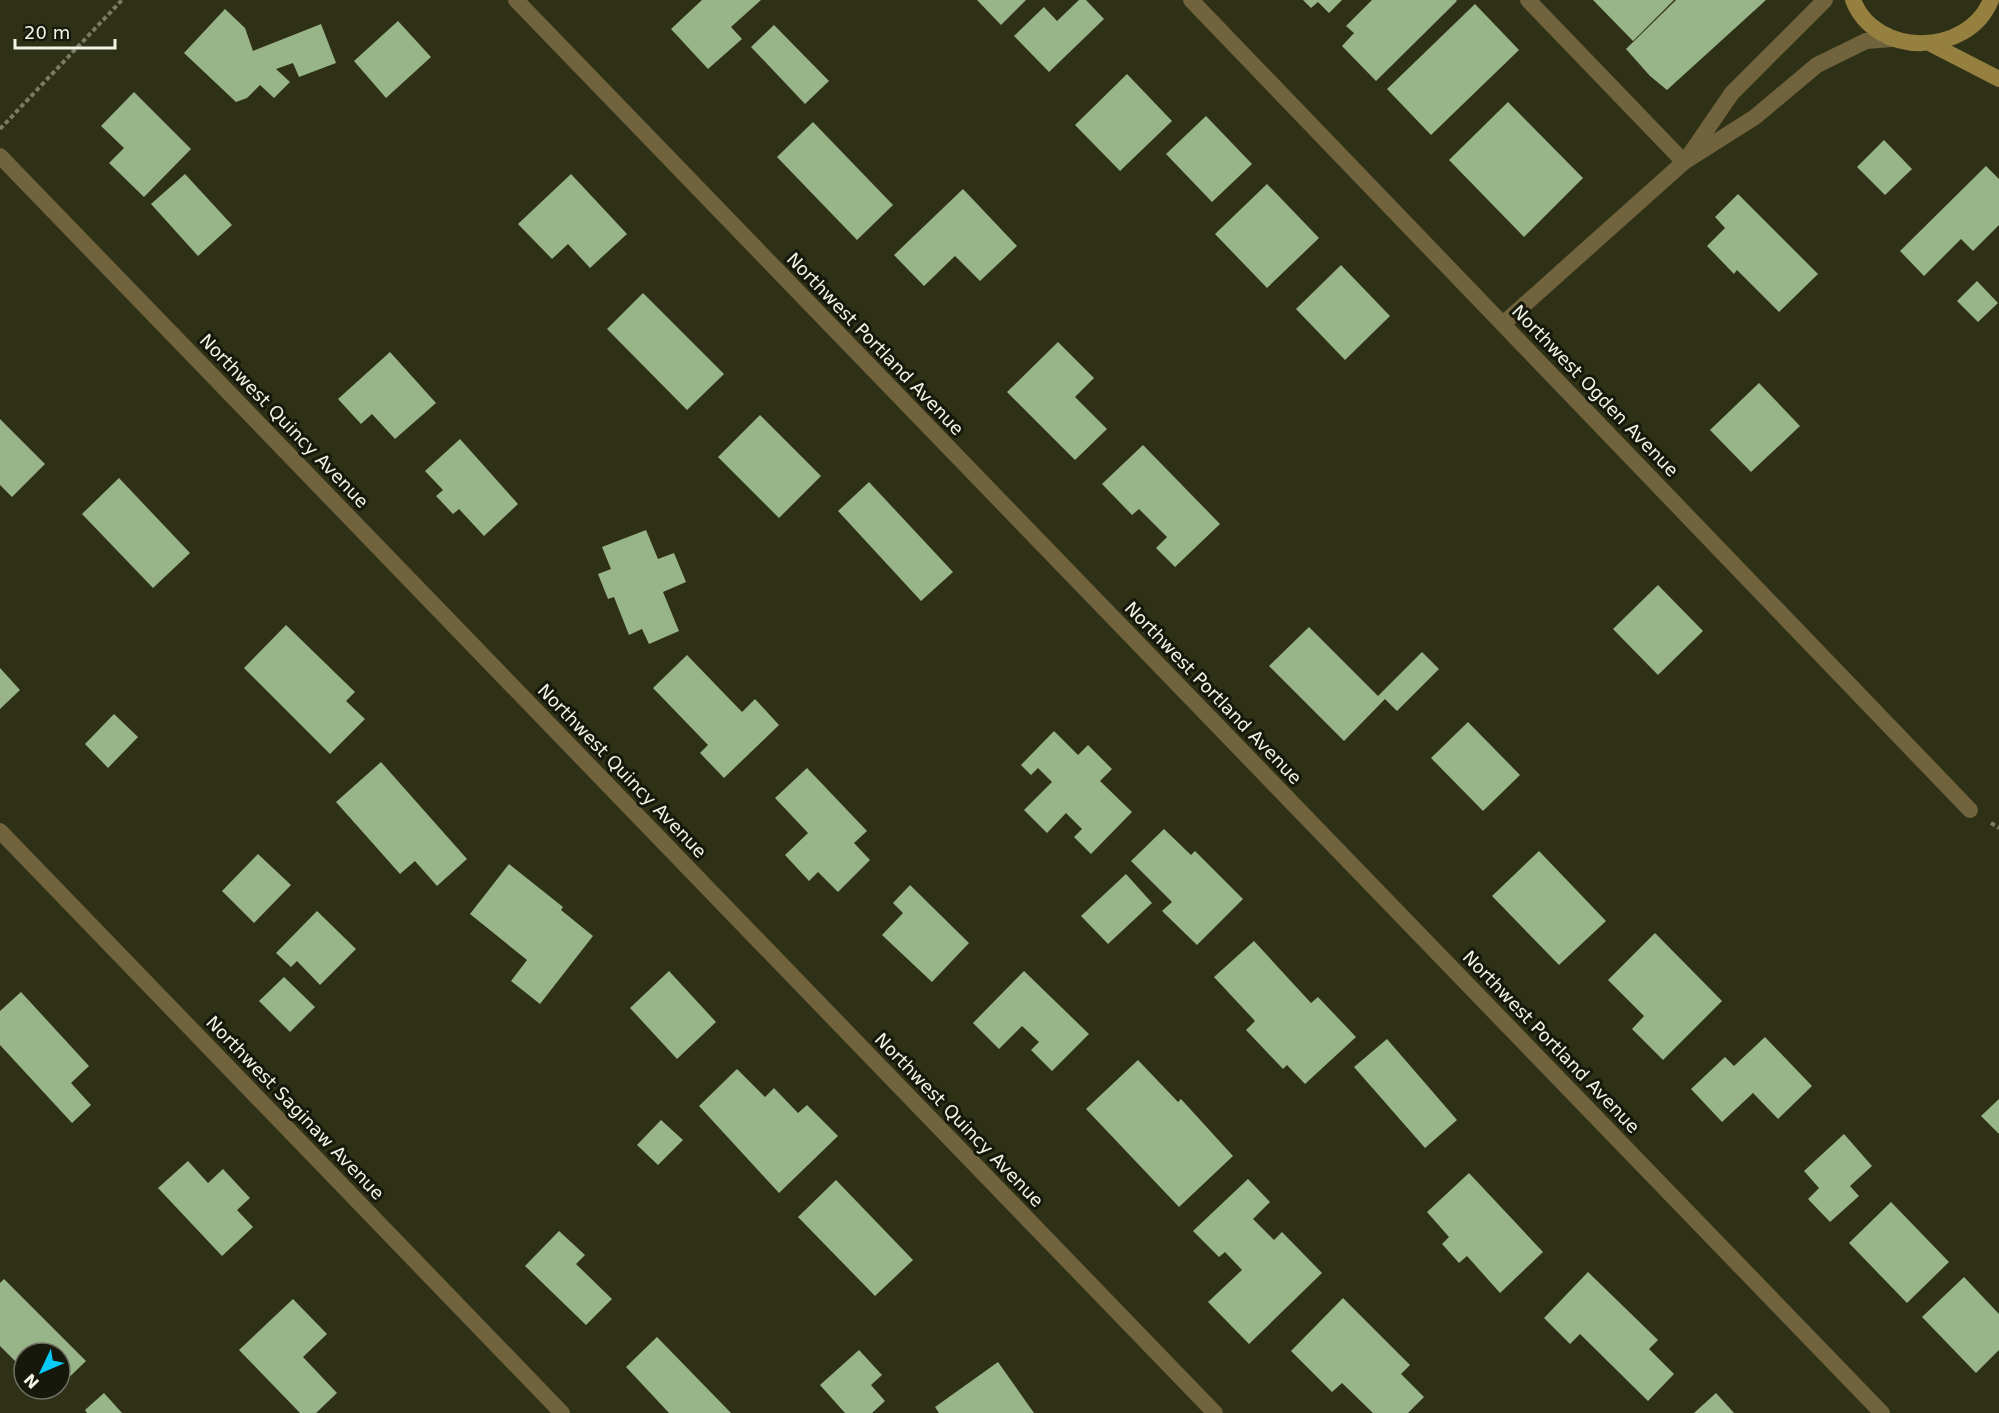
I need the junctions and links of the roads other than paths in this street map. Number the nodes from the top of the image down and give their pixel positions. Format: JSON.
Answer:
{"nodes":[{"id":1,"x":516,"y":0,"type":"edge"},
{"id":2,"x":1191,"y":0,"type":"edge"},
{"id":3,"x":1528,"y":0,"type":"edge"},
{"id":4,"x":1825,"y":0,"type":"edge"},
{"id":5,"x":1853,"y":0,"type":"edge"},
{"id":6,"x":1991,"y":0,"type":"edge"},
{"id":7,"x":1892,"y":39,"type":"junction"},
{"id":8,"x":1931,"y":44,"type":"junction"},
{"id":9,"x":1999,"y":79,"type":"edge"},
{"id":10,"x":0,"y":156,"type":"edge"},
{"id":11,"x":1684,"y":162,"type":"junction"},
{"id":12,"x":1504,"y":323,"type":"junction"},
{"id":13,"x":1970,"y":810,"type":"dead end"},
{"id":14,"x":0,"y":831,"type":"edge"},
{"id":15,"x":562,"y":1413,"type":"edge"},
{"id":16,"x":1215,"y":1413,"type":"edge"},
{"id":17,"x":1882,"y":1413,"type":"edge"}],
"edges":[{"from":1,"to":17,"type":"street","name":"Northwest Portland Avenue"},
{"from":2,"to":12,"type":"street","name":"Northwest Ogden Avenue"},
{"from":3,"to":11,"type":"street"},
{"from":4,"to":11,"type":"street"},
{"from":5,"to":7,"type":"main road"},
{"from":6,"to":8,"type":"main road"},
{"from":7,"to":8,"type":"main road"},
{"from":7,"to":11,"type":"street"},
{"from":8,"to":9,"type":"main road"},
{"from":10,"to":16,"type":"street","name":"Northwest Quincy Avenue"},
{"from":11,"to":12,"type":"street"},
{"from":12,"to":13,"type":"street","name":"Northwest Ogden Avenue"},
{"from":14,"to":15,"type":"street","name":"Northwest Saginaw Avenue"}]}
